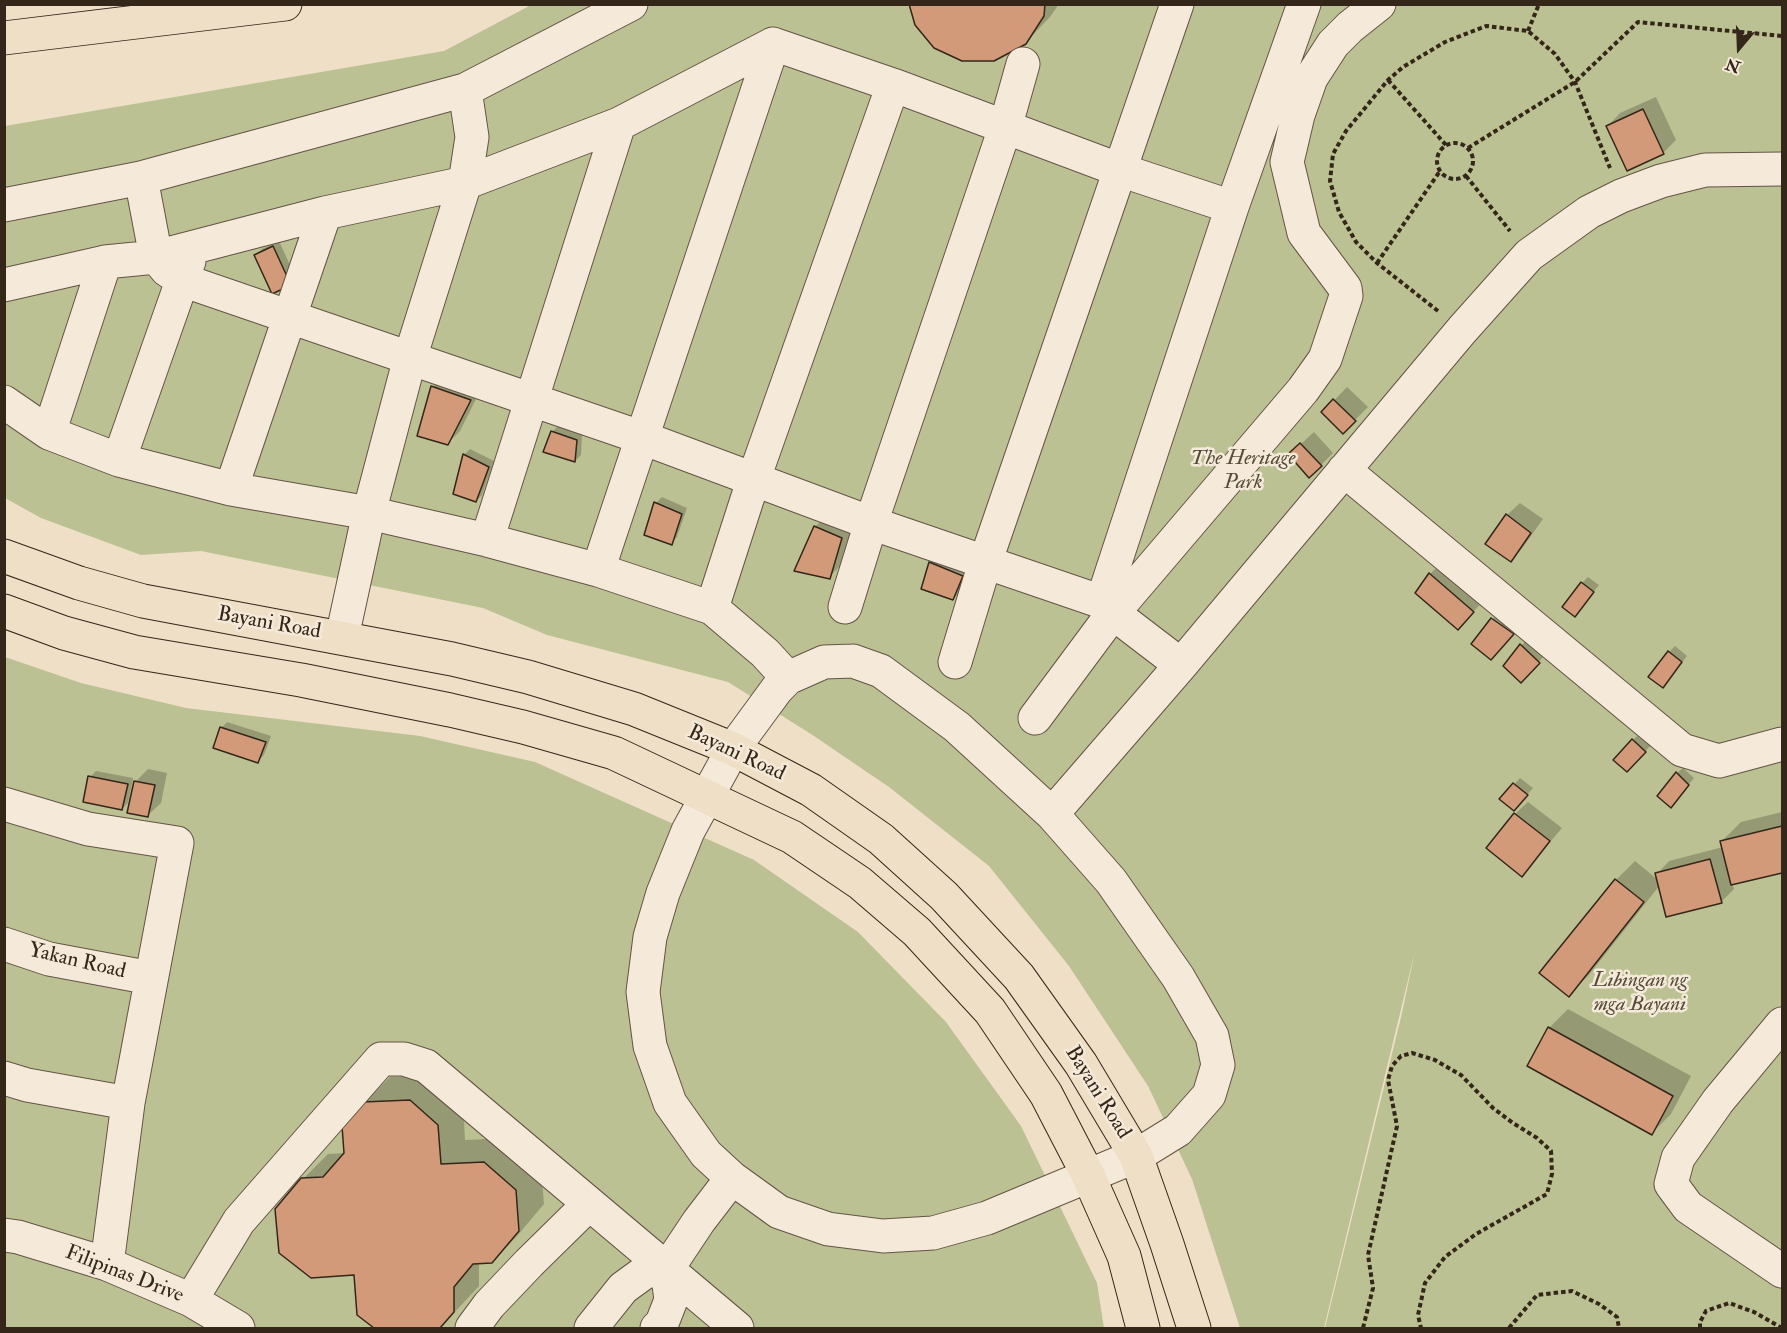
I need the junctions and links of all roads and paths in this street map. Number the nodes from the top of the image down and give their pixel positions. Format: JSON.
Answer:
{"nodes":[{"id":1,"x":285,"y":4,"type":"edge"},
{"id":2,"x":631,"y":4,"type":"edge"},
{"id":3,"x":1178,"y":4,"type":"edge"},
{"id":4,"x":1304,"y":4,"type":"edge"},
{"id":5,"x":1379,"y":4,"type":"edge"},
{"id":6,"x":1539,"y":4,"type":"edge"},
{"id":7,"x":1528,"y":31,"type":"junction"},
{"id":8,"x":1782,"y":36,"type":"edge"},
{"id":9,"x":4,"y":38,"type":"edge"},
{"id":10,"x":773,"y":44,"type":"junction"},
{"id":11,"x":1023,"y":64,"type":"dead end"},
{"id":12,"x":1388,"y":80,"type":"junction"},
{"id":13,"x":1575,"y":82,"type":"junction"},
{"id":14,"x":893,"y":86,"type":"junction"},
{"id":15,"x":465,"y":90,"type":"junction"},
{"id":16,"x":1284,"y":108,"type":"junction"},
{"id":17,"x":618,"y":124,"type":"junction"},
{"id":18,"x":1005,"y":128,"type":"junction"},
{"id":19,"x":1446,"y":145,"type":"junction"},
{"id":20,"x":1468,"y":148,"type":"junction"},
{"id":21,"x":1782,"y":168,"type":"edge"},
{"id":22,"x":1120,"y":170,"type":"junction"},
{"id":23,"x":1440,"y":171,"type":"junction"},
{"id":24,"x":1466,"y":176,"type":"junction"},
{"id":25,"x":141,"y":178,"type":"junction"},
{"id":26,"x":465,"y":183,"type":"junction"},
{"id":27,"x":1621,"y":196,"type":"junction"},
{"id":28,"x":4,"y":206,"type":"edge"},
{"id":29,"x":1232,"y":207,"type":"junction"},
{"id":30,"x":325,"y":213,"type":"junction"},
{"id":31,"x":194,"y":246,"type":"junction"},
{"id":32,"x":1529,"y":255,"type":"junction"},
{"id":33,"x":156,"y":257,"type":"junction"},
{"id":34,"x":105,"y":262,"type":"junction"},
{"id":35,"x":1377,"y":262,"type":"junction"},
{"id":36,"x":182,"y":280,"type":"junction"},
{"id":37,"x":4,"y":285,"type":"edge"},
{"id":38,"x":288,"y":317,"type":"junction"},
{"id":39,"x":1462,"y":330,"type":"junction"},
{"id":40,"x":410,"y":358,"type":"junction"},
{"id":41,"x":530,"y":401,"type":"junction"},
{"id":42,"x":4,"y":402,"type":"edge"},
{"id":43,"x":48,"y":433,"type":"junction"},
{"id":44,"x":643,"y":438,"type":"junction"},
{"id":45,"x":119,"y":460,"type":"junction"},
{"id":46,"x":1344,"y":470,"type":"junction"},
{"id":47,"x":753,"y":481,"type":"junction"},
{"id":48,"x":231,"y":489,"type":"junction"},
{"id":49,"x":369,"y":513,"type":"junction"},
{"id":50,"x":871,"y":523,"type":"junction"},
{"id":51,"x":487,"y":540,"type":"junction"},
{"id":52,"x":4,"y":556,"type":"edge"},
{"id":53,"x":985,"y":563,"type":"junction"},
{"id":54,"x":598,"y":570,"type":"junction"},
{"id":55,"x":712,"y":608,"type":"junction"},
{"id":56,"x":845,"y":608,"type":"dead end"},
{"id":57,"x":1108,"y":608,"type":"junction"},
{"id":58,"x":4,"y":611,"type":"edge"},
{"id":59,"x":342,"y":637,"type":"junction"},
{"id":60,"x":955,"y":662,"type":"dead end"},
{"id":61,"x":1181,"y":665,"type":"junction"},
{"id":62,"x":788,"y":678,"type":"junction"},
{"id":63,"x":1035,"y":718,"type":"dead end"},
{"id":64,"x":1782,"y":744,"type":"edge"},
{"id":65,"x":733,"y":749,"type":"junction"},
{"id":66,"x":706,"y":798,"type":"junction"},
{"id":67,"x":4,"y":804,"type":"edge"},
{"id":68,"x":1052,"y":814,"type":"junction"},
{"id":69,"x":4,"y":944,"type":"edge"},
{"id":70,"x":151,"y":978,"type":"junction"},
{"id":71,"x":1782,"y":1024,"type":"edge"},
{"id":72,"x":4,"y":1078,"type":"edge"},
{"id":73,"x":128,"y":1103,"type":"junction"},
{"id":74,"x":1136,"y":1156,"type":"junction"},
{"id":75,"x":1088,"y":1175,"type":"junction"},
{"id":76,"x":732,"y":1178,"type":"junction"},
{"id":77,"x":589,"y":1204,"type":"junction"},
{"id":78,"x":4,"y":1234,"type":"edge"},
{"id":79,"x":107,"y":1264,"type":"junction"},
{"id":80,"x":667,"y":1269,"type":"junction"},
{"id":81,"x":1782,"y":1270,"type":"edge"},
{"id":82,"x":191,"y":1300,"type":"junction"},
{"id":83,"x":1782,"y":1328,"type":"edge"},
{"id":84,"x":238,"y":1329,"type":"edge"},
{"id":85,"x":472,"y":1329,"type":"edge"},
{"id":86,"x":591,"y":1329,"type":"edge"},
{"id":87,"x":657,"y":1329,"type":"edge"},
{"id":88,"x":737,"y":1329,"type":"edge"},
{"id":89,"x":1143,"y":1329,"type":"edge"},
{"id":90,"x":1194,"y":1329,"type":"edge"},
{"id":91,"x":1364,"y":1329,"type":"edge"},
{"id":92,"x":1421,"y":1329,"type":"edge"},
{"id":93,"x":1509,"y":1329,"type":"edge"},
{"id":94,"x":1619,"y":1329,"type":"edge"},
{"id":95,"x":1700,"y":1329,"type":"edge"}],
"edges":[{"from":1,"to":9,"type":"main road"},
{"from":2,"to":15,"type":"street"},
{"from":3,"to":22,"type":"street"},
{"from":4,"to":16,"type":"street"},
{"from":5,"to":16,"type":"street"},
{"from":6,"to":7,"type":"path"},
{"from":7,"to":12,"type":"path"},
{"from":7,"to":13,"type":"path"},
{"from":8,"to":13,"type":"path"},
{"from":10,"to":14,"type":"street"},
{"from":10,"to":17,"type":"street"},
{"from":10,"to":44,"type":"street"},
{"from":11,"to":18,"type":"street"},
{"from":12,"to":19,"type":"path"},
{"from":12,"to":35,"type":"path"},
{"from":13,"to":20,"type":"path"},
{"from":13,"to":27,"type":"path"},
{"from":14,"to":18,"type":"street"},
{"from":14,"to":47,"type":"street"},
{"from":15,"to":25,"type":"street"},
{"from":15,"to":26,"type":"street"},
{"from":16,"to":29,"type":"street"},
{"from":16,"to":57,"type":"street"},
{"from":17,"to":26,"type":"street"},
{"from":17,"to":41,"type":"street"},
{"from":18,"to":22,"type":"street"},
{"from":18,"to":50,"type":"street"},
{"from":19,"to":20,"type":"path"},
{"from":19,"to":23,"type":"path"},
{"from":20,"to":24,"type":"path"},
{"from":21,"to":27,"type":"street"},
{"from":22,"to":29,"type":"street"},
{"from":22,"to":53,"type":"street"},
{"from":23,"to":24,"type":"path"},
{"from":23,"to":35,"type":"path"},
{"from":24,"to":32,"type":"path"},
{"from":25,"to":28,"type":"street"},
{"from":25,"to":33,"type":"street"},
{"from":26,"to":30,"type":"street"},
{"from":26,"to":40,"type":"street"},
{"from":27,"to":32,"type":"street"},
{"from":29,"to":57,"type":"street"},
{"from":30,"to":31,"type":"street"},
{"from":30,"to":38,"type":"street"},
{"from":31,"to":33,"type":"street"},
{"from":31,"to":36,"type":"street"},
{"from":32,"to":39,"type":"street"},
{"from":33,"to":34,"type":"street"},
{"from":33,"to":36,"type":"street"},
{"from":34,"to":37,"type":"street"},
{"from":34,"to":43,"type":"street"},
{"from":35,"to":39,"type":"path"},
{"from":36,"to":38,"type":"street"},
{"from":36,"to":45,"type":"street"},
{"from":38,"to":40,"type":"street"},
{"from":38,"to":48,"type":"street"},
{"from":39,"to":46,"type":"street"},
{"from":40,"to":41,"type":"street"},
{"from":40,"to":49,"type":"street"},
{"from":41,"to":44,"type":"street"},
{"from":41,"to":51,"type":"street"},
{"from":42,"to":43,"type":"street"},
{"from":43,"to":45,"type":"street"},
{"from":44,"to":47,"type":"street"},
{"from":44,"to":54,"type":"street"},
{"from":45,"to":48,"type":"street"},
{"from":46,"to":61,"type":"street"},
{"from":46,"to":64,"type":"street"},
{"from":47,"to":50,"type":"street"},
{"from":47,"to":55,"type":"street"},
{"from":48,"to":49,"type":"street"},
{"from":49,"to":51,"type":"street"},
{"from":49,"to":59,"type":"street"},
{"from":50,"to":53,"type":"street"},
{"from":50,"to":56,"type":"street"},
{"from":51,"to":54,"type":"street"},
{"from":52,"to":59,"type":"main road","name":"Bayani Road"},
{"from":53,"to":57,"type":"street"},
{"from":53,"to":60,"type":"street"},
{"from":54,"to":55,"type":"street"},
{"from":55,"to":62,"type":"street"},
{"from":57,"to":61,"type":"street"},
{"from":57,"to":63,"type":"street"},
{"from":58,"to":66,"type":"main road","name":"Bayani Road"},
{"from":59,"to":65,"type":"main road","name":"Bayani Road"},
{"from":61,"to":68,"type":"street"},
{"from":62,"to":65,"type":"street"},
{"from":62,"to":68,"type":"street"},
{"from":65,"to":66,"type":"street"},
{"from":65,"to":74,"type":"main road","name":"Bayani Road"},
{"from":66,"to":75,"type":"main road","name":"Bayani Road"},
{"from":66,"to":76,"type":"street"},
{"from":67,"to":70,"type":"street"},
{"from":68,"to":74,"type":"street"},
{"from":69,"to":70,"type":"street","name":"Yakan Road"},
{"from":70,"to":73,"type":"street"},
{"from":71,"to":81,"type":"street"},
{"from":72,"to":73,"type":"street"},
{"from":73,"to":79,"type":"street"},
{"from":74,"to":75,"type":"street"},
{"from":74,"to":90,"type":"main road","name":"Bayani Road"},
{"from":75,"to":76,"type":"street"},
{"from":75,"to":89,"type":"main road","name":"Bayani Road"},
{"from":76,"to":80,"type":"street"},
{"from":77,"to":80,"type":"street"},
{"from":77,"to":82,"type":"street"},
{"from":77,"to":85,"type":"street"},
{"from":78,"to":79,"type":"street","name":"Filipinas Drive"},
{"from":79,"to":82,"type":"street","name":"Filipinas Drive"},
{"from":80,"to":86,"type":"street"},
{"from":80,"to":87,"type":"street"},
{"from":80,"to":88,"type":"street"},
{"from":82,"to":84,"type":"street","name":"Filipinas Drive"},
{"from":83,"to":95,"type":"path"},
{"from":91,"to":92,"type":"path"},
{"from":93,"to":94,"type":"path"}]}
